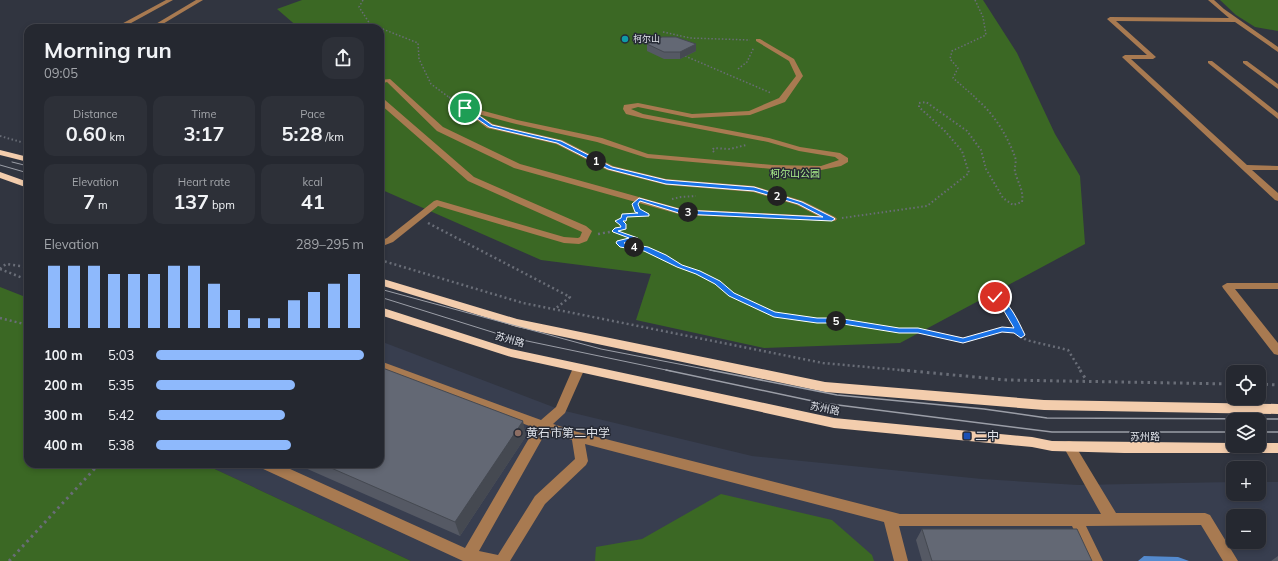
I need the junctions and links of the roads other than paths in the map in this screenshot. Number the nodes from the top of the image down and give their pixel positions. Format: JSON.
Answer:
{"nodes":[{"id":1,"x":170,"y":0,"type":"edge"},
{"id":2,"x":200,"y":0,"type":"edge"},
{"id":3,"x":1211,"y":0,"type":"edge"},
{"id":4,"x":1235,"y":20,"type":"junction"},
{"id":5,"x":125,"y":24,"type":"edge"},
{"id":6,"x":159,"y":24,"type":"edge"},
{"id":7,"x":758,"y":40,"type":"road end"},
{"id":8,"x":1278,"y":50,"type":"edge"},
{"id":9,"x":1210,"y":62,"type":"dead end"},
{"id":10,"x":1245,"y":62,"type":"dead end"},
{"id":11,"x":384,"y":81,"type":"edge"},
{"id":12,"x":1278,"y":87,"type":"edge"},
{"id":13,"x":384,"y":104,"type":"edge"},
{"id":14,"x":1278,"y":117,"type":"edge"},
{"id":15,"x":0,"y":152,"type":"edge"},
{"id":16,"x":24,"y":159,"type":"edge"},
{"id":17,"x":1244,"y":167,"type":"junction"},
{"id":18,"x":1278,"y":168,"type":"edge"},
{"id":19,"x":0,"y":175,"type":"edge"},
{"id":20,"x":24,"y":184,"type":"edge"},
{"id":21,"x":1278,"y":198,"type":"edge"},
{"id":22,"x":384,"y":242,"type":"edge"},
{"id":23,"x":384,"y":282,"type":"edge"},
{"id":24,"x":1278,"y":286,"type":"edge"},
{"id":25,"x":384,"y":312,"type":"edge"},
{"id":26,"x":1278,"y":351,"type":"edge"},
{"id":27,"x":384,"y":366,"type":"edge"},
{"id":28,"x":579,"y":368,"type":"junction"},
{"id":29,"x":1278,"y":409,"type":"edge"},
{"id":30,"x":543,"y":426,"type":"junction"},
{"id":31,"x":578,"y":437,"type":"junction"},
{"id":32,"x":1069,"y":446,"type":"junction"},
{"id":33,"x":1278,"y":448,"type":"edge"},
{"id":34,"x":275,"y":468,"type":"edge"},
{"id":35,"x":890,"y":517,"type":"junction"},
{"id":36,"x":1076,"y":520,"type":"junction"},
{"id":37,"x":1112,"y":520,"type":"junction"},
{"id":38,"x":468,"y":556,"type":"junction"},
{"id":39,"x":497,"y":561,"type":"edge"},
{"id":40,"x":502,"y":561,"type":"edge"},
{"id":41,"x":901,"y":561,"type":"edge"},
{"id":42,"x":1096,"y":561,"type":"edge"},
{"id":43,"x":1231,"y":561,"type":"edge"}],
"edges":[{"from":1,"to":5,"type":"street"},
{"from":2,"to":6,"type":"street"},
{"from":3,"to":4,"type":"street"},
{"from":4,"to":8,"type":"street"},
{"from":4,"to":17,"type":"street"},
{"from":7,"to":11,"type":"street"},
{"from":9,"to":14,"type":"street"},
{"from":10,"to":12,"type":"street"},
{"from":13,"to":22,"type":"street"},
{"from":15,"to":16,"type":"main road"},
{"from":17,"to":18,"type":"street"},
{"from":17,"to":21,"type":"street"},
{"from":19,"to":20,"type":"main road"},
{"from":23,"to":29,"type":"main road","name":"苏州路"},
{"from":24,"to":26,"type":"street"},
{"from":25,"to":28,"type":"main road","name":"苏州路"},
{"from":27,"to":30,"type":"street"},
{"from":28,"to":30,"type":"street"},
{"from":28,"to":32,"type":"main road","name":"苏州路"},
{"from":30,"to":31,"type":"street"},
{"from":30,"to":38,"type":"street"},
{"from":31,"to":35,"type":"street"},
{"from":31,"to":40,"type":"street"},
{"from":32,"to":33,"type":"main road","name":"苏州路"},
{"from":32,"to":37,"type":"street"},
{"from":34,"to":38,"type":"street"},
{"from":35,"to":36,"type":"street"},
{"from":35,"to":41,"type":"street"},
{"from":36,"to":37,"type":"street"},
{"from":36,"to":42,"type":"street"},
{"from":37,"to":43,"type":"street"},
{"from":38,"to":39,"type":"street"}]}
